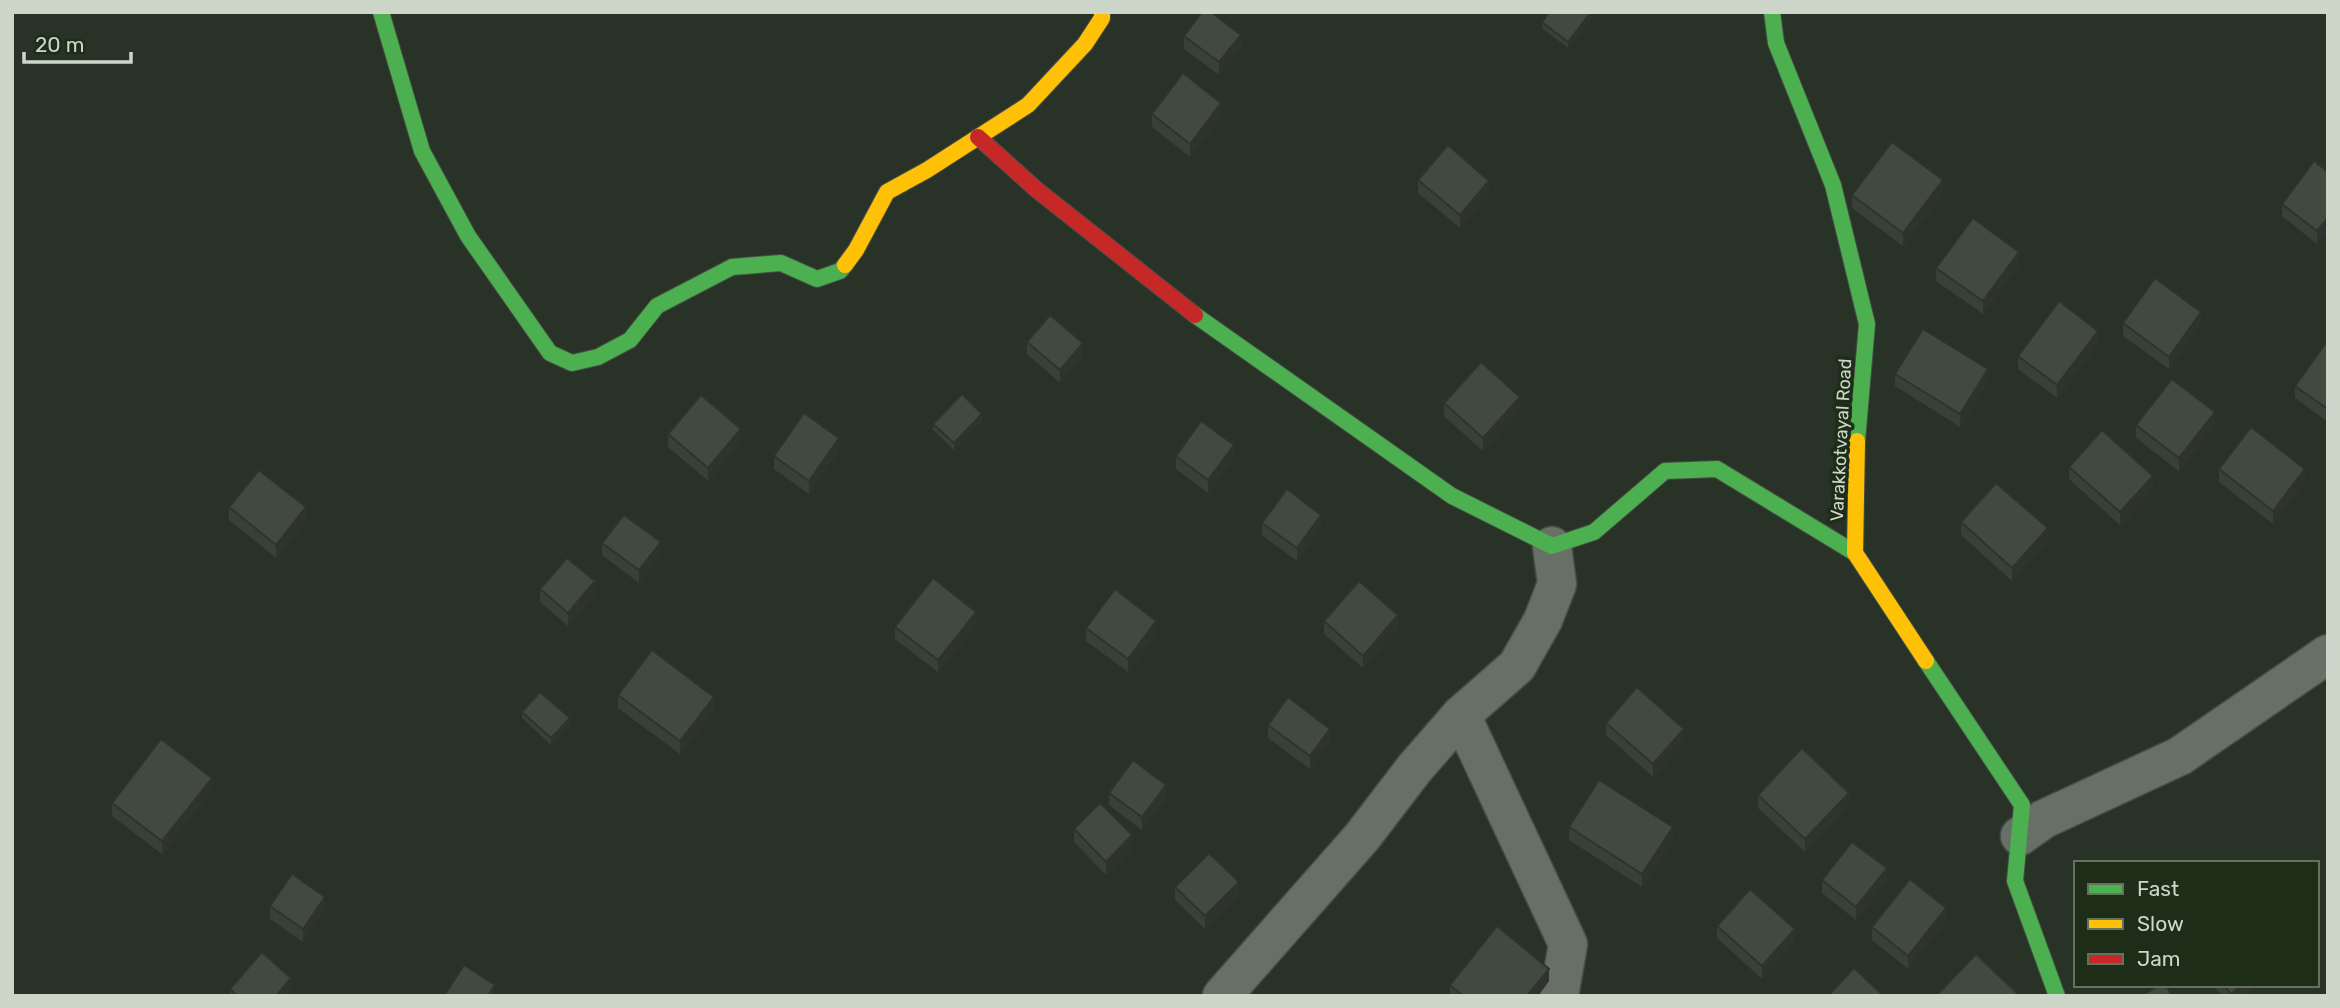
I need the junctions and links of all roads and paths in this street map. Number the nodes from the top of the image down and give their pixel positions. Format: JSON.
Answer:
{"nodes":[{"id":1,"x":381,"y":12,"type":"edge"},
{"id":2,"x":1102,"y":12,"type":"edge"},
{"id":3,"x":1772,"y":12,"type":"edge"},
{"id":4,"x":978,"y":137,"type":"junction"},
{"id":5,"x":1552,"y":546,"type":"junction"},
{"id":6,"x":1855,"y":553,"type":"junction"},
{"id":7,"x":2328,"y":654,"type":"edge"},
{"id":8,"x":1461,"y":715,"type":"junction"},
{"id":9,"x":2020,"y":836,"type":"junction"},
{"id":10,"x":1222,"y":996,"type":"edge"},
{"id":11,"x":1559,"y":996,"type":"edge"},
{"id":12,"x":2057,"y":996,"type":"edge"}],
"edges":[{"from":1,"to":4,"type":"street"},
{"from":2,"to":4,"type":"street"},
{"from":3,"to":6,"type":"street","name":"Varakkotvayal Road"},
{"from":4,"to":5,"type":"street"},
{"from":5,"to":6,"type":"street"},
{"from":5,"to":8,"type":"street"},
{"from":6,"to":9,"type":"street"},
{"from":7,"to":9,"type":"street"},
{"from":8,"to":10,"type":"street"},
{"from":8,"to":11,"type":"street"},
{"from":9,"to":12,"type":"street"}]}
